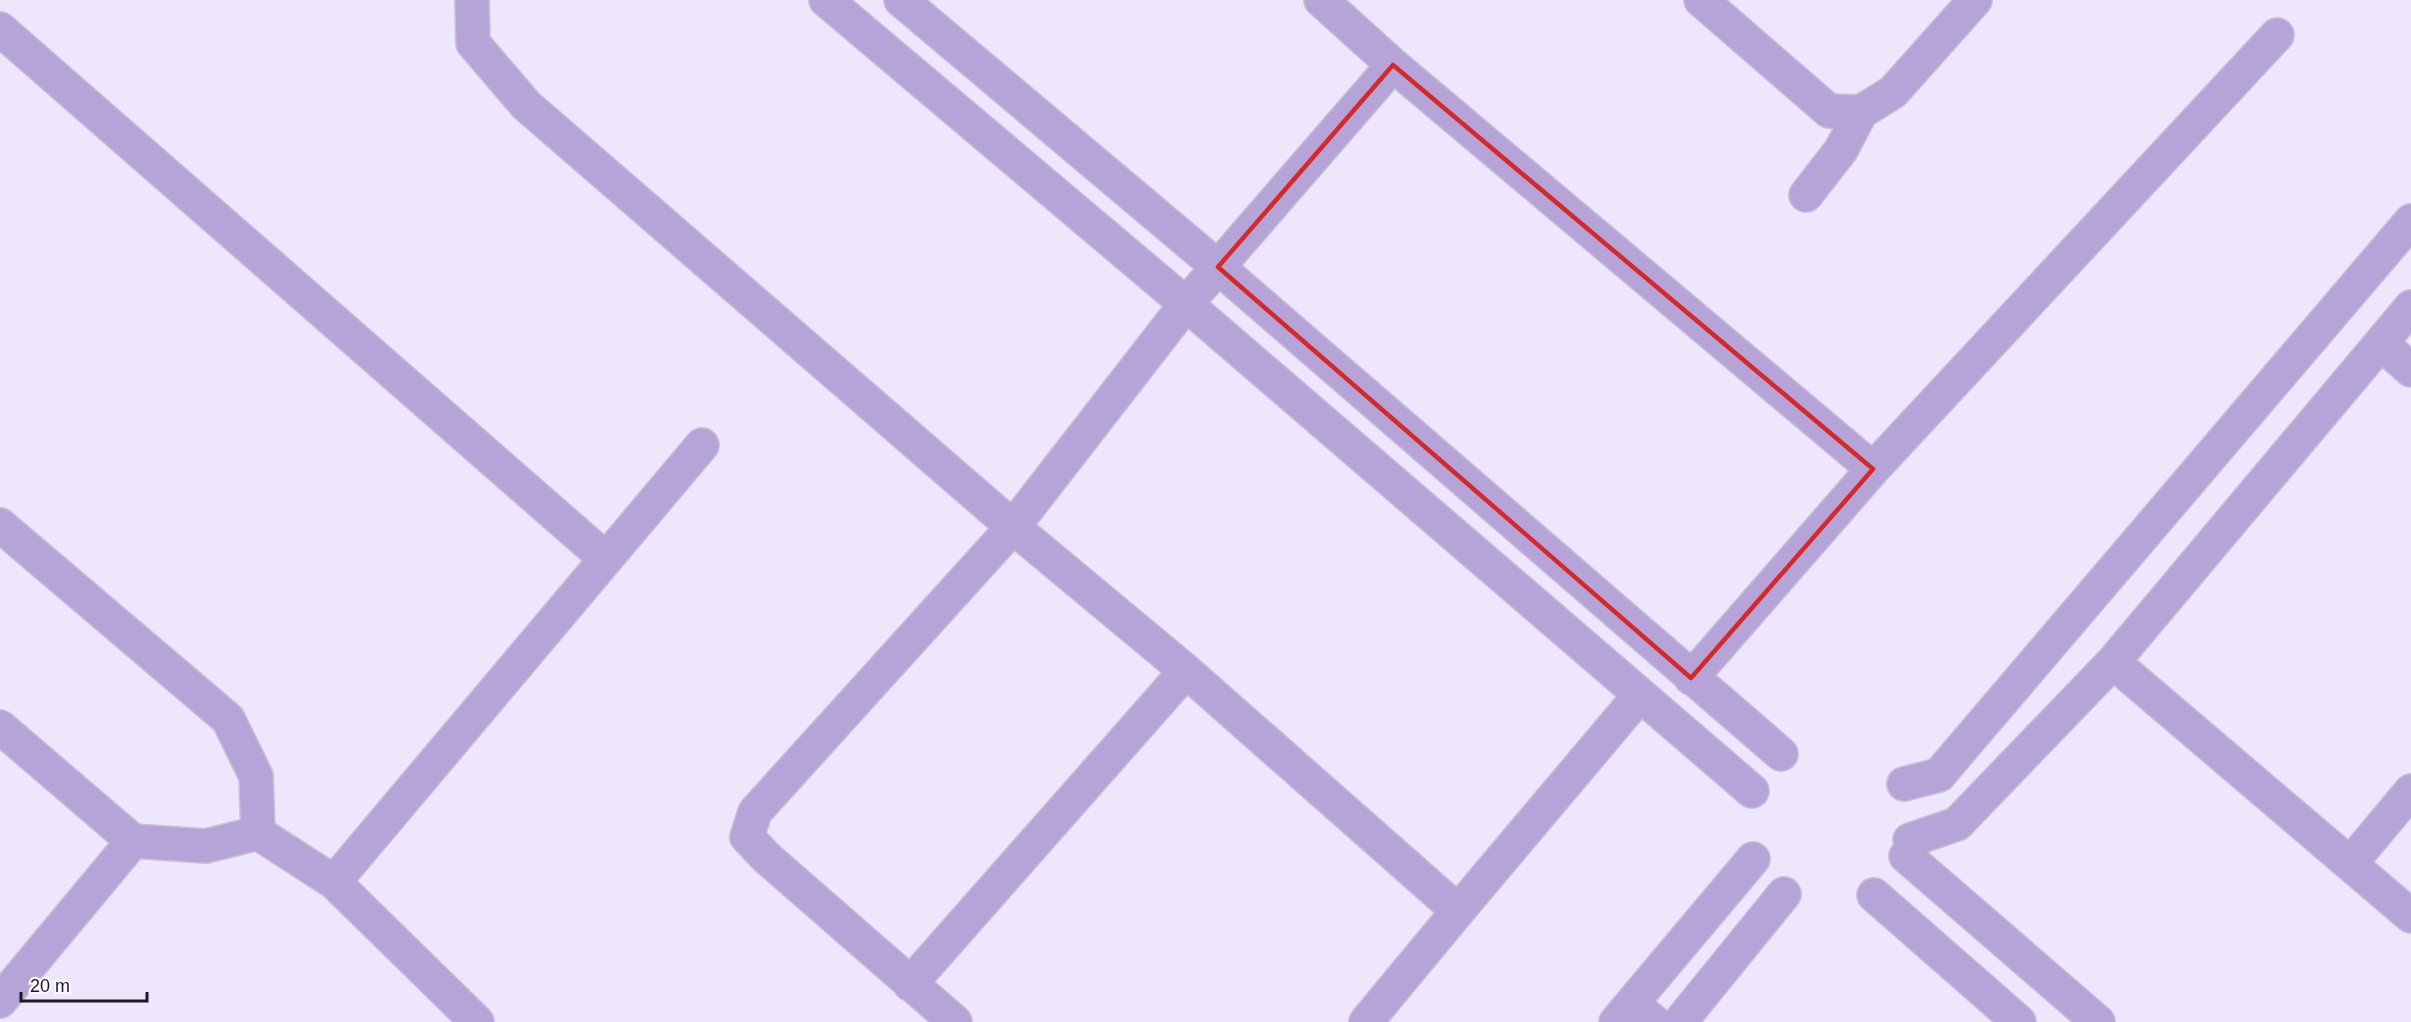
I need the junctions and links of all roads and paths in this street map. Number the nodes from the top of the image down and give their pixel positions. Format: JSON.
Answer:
{"nodes":[{"id":1,"x":472,"y":0,"type":"edge"},
{"id":2,"x":826,"y":0,"type":"edge"},
{"id":3,"x":901,"y":0,"type":"edge"},
{"id":4,"x":1321,"y":0,"type":"edge"},
{"id":5,"x":1701,"y":0,"type":"edge"},
{"id":6,"x":1975,"y":0,"type":"edge"},
{"id":7,"x":0,"y":28,"type":"edge"},
{"id":8,"x":2277,"y":35,"type":"dead end"},
{"id":9,"x":1393,"y":65,"type":"junction"},
{"id":10,"x":1861,"y":112,"type":"junction"},
{"id":11,"x":1806,"y":195,"type":"dead end"},
{"id":12,"x":2411,"y":221,"type":"edge"},
{"id":13,"x":1218,"y":267,"type":"junction"},
{"id":14,"x":1186,"y":304,"type":"junction"},
{"id":15,"x":2411,"y":307,"type":"edge"},
{"id":16,"x":2381,"y":343,"type":"junction"},
{"id":17,"x":2411,"y":370,"type":"edge"},
{"id":18,"x":702,"y":445,"type":"dead end"},
{"id":19,"x":1873,"y":469,"type":"junction"},
{"id":20,"x":0,"y":525,"type":"edge"},
{"id":21,"x":1013,"y":527,"type":"junction"},
{"id":22,"x":606,"y":559,"type":"junction"},
{"id":23,"x":2113,"y":662,"type":"junction"},
{"id":24,"x":1186,"y":671,"type":"junction"},
{"id":25,"x":1691,"y":678,"type":"junction"},
{"id":26,"x":1640,"y":695,"type":"junction"},
{"id":27,"x":0,"y":727,"type":"edge"},
{"id":28,"x":1781,"y":754,"type":"dead end"},
{"id":29,"x":1904,"y":784,"type":"dead end"},
{"id":30,"x":1752,"y":791,"type":"dead end"},
{"id":31,"x":2411,"y":791,"type":"edge"},
{"id":32,"x":258,"y":833,"type":"junction"},
{"id":33,"x":133,"y":841,"type":"junction"},
{"id":34,"x":1753,"y":859,"type":"dead end"},
{"id":35,"x":2350,"y":864,"type":"junction"},
{"id":36,"x":334,"y":882,"type":"junction"},
{"id":37,"x":1784,"y":894,"type":"dead end"},
{"id":38,"x":1874,"y":895,"type":"dead end"},
{"id":39,"x":1458,"y":911,"type":"junction"},
{"id":40,"x":2411,"y":916,"type":"edge"},
{"id":41,"x":910,"y":984,"type":"junction"},
{"id":42,"x":0,"y":1001,"type":"edge"},
{"id":43,"x":1634,"y":1016,"type":"edge"},
{"id":44,"x":477,"y":1022,"type":"edge"},
{"id":45,"x":955,"y":1022,"type":"edge"},
{"id":46,"x":1366,"y":1022,"type":"edge"},
{"id":47,"x":1680,"y":1022,"type":"edge"},
{"id":48,"x":2019,"y":1022,"type":"edge"},
{"id":49,"x":2097,"y":1022,"type":"edge"}],
"edges":[{"from":1,"to":21,"type":"street"},
{"from":2,"to":14,"type":"street"},
{"from":3,"to":13,"type":"street"},
{"from":4,"to":9,"type":"street"},
{"from":5,"to":10,"type":"street"},
{"from":6,"to":10,"type":"street"},
{"from":7,"to":22,"type":"street"},
{"from":8,"to":19,"type":"street"},
{"from":9,"to":13,"type":"street"},
{"from":9,"to":19,"type":"street"},
{"from":10,"to":11,"type":"street"},
{"from":12,"to":29,"type":"street"},
{"from":13,"to":14,"type":"street"},
{"from":13,"to":25,"type":"street"},
{"from":14,"to":21,"type":"street"},
{"from":14,"to":26,"type":"street"},
{"from":15,"to":16,"type":"street"},
{"from":16,"to":17,"type":"street"},
{"from":16,"to":23,"type":"street"},
{"from":18,"to":22,"type":"street"},
{"from":19,"to":25,"type":"street"},
{"from":20,"to":32,"type":"street"},
{"from":21,"to":24,"type":"street"},
{"from":21,"to":41,"type":"street"},
{"from":22,"to":36,"type":"street"},
{"from":23,"to":35,"type":"street"},
{"from":23,"to":49,"type":"street"},
{"from":24,"to":39,"type":"street"},
{"from":24,"to":41,"type":"street"},
{"from":25,"to":28,"type":"street"},
{"from":26,"to":30,"type":"street"},
{"from":26,"to":39,"type":"street"},
{"from":27,"to":33,"type":"street"},
{"from":31,"to":35,"type":"street"},
{"from":32,"to":33,"type":"street"},
{"from":32,"to":36,"type":"street"},
{"from":33,"to":42,"type":"street"},
{"from":34,"to":43,"type":"street"},
{"from":35,"to":40,"type":"street"},
{"from":36,"to":44,"type":"street"},
{"from":37,"to":47,"type":"street"},
{"from":38,"to":48,"type":"street"},
{"from":39,"to":46,"type":"street"},
{"from":41,"to":45,"type":"street"}]}
